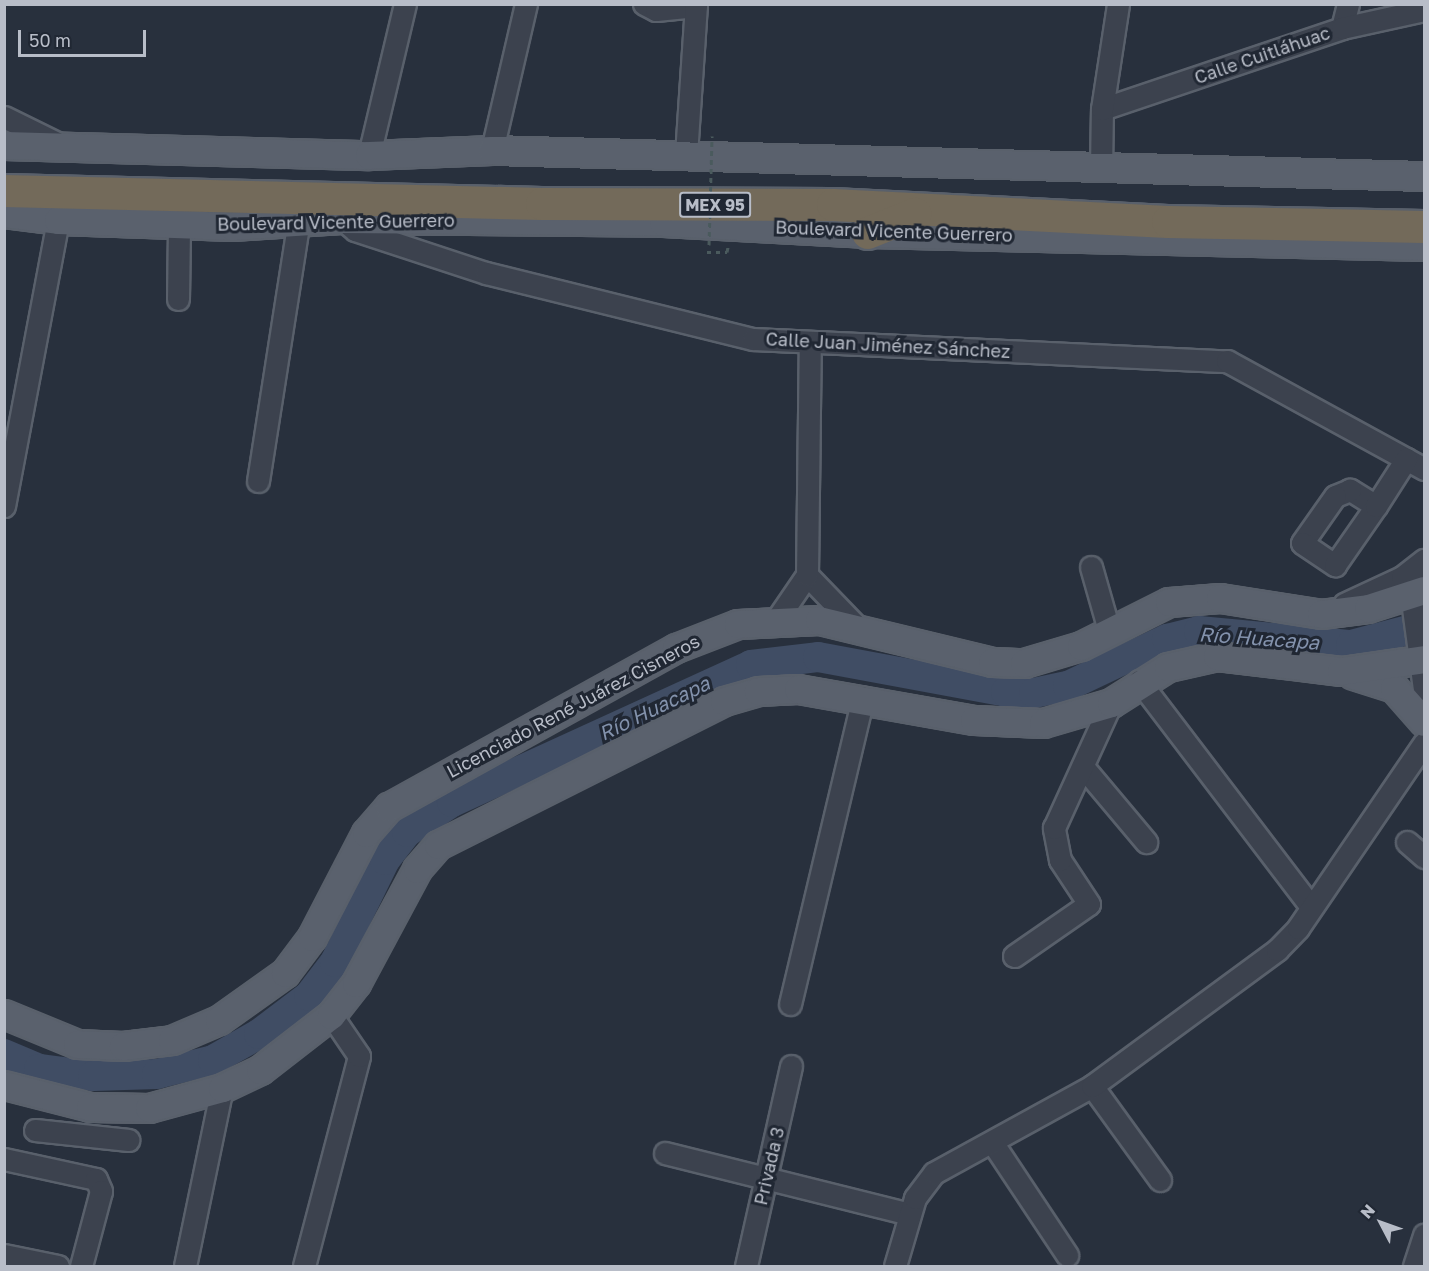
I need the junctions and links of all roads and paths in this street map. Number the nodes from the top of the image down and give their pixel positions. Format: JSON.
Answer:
{"nodes":[{"id":1,"x":405,"y":4,"type":"edge"},
{"id":2,"x":526,"y":4,"type":"edge"},
{"id":3,"x":644,"y":4,"type":"edge"},
{"id":4,"x":1118,"y":4,"type":"edge"},
{"id":5,"x":1348,"y":4,"type":"edge"},
{"id":6,"x":696,"y":5,"type":"edge"},
{"id":7,"x":1425,"y":10,"type":"edge"},
{"id":8,"x":1342,"y":28,"type":"junction"},
{"id":9,"x":1102,"y":109,"type":"junction"},
{"id":10,"x":4,"y":117,"type":"edge"},
{"id":11,"x":712,"y":136,"type":"dead end"},
{"id":12,"x":4,"y":145,"type":"edge"},
{"id":13,"x":73,"y":150,"type":"junction"},
{"id":14,"x":492,"y":150,"type":"junction"},
{"id":15,"x":369,"y":155,"type":"junction"},
{"id":16,"x":686,"y":155,"type":"junction"},
{"id":17,"x":1101,"y":170,"type":"junction"},
{"id":18,"x":4,"y":176,"type":"edge"},
{"id":19,"x":1425,"y":176,"type":"edge"},
{"id":20,"x":4,"y":191,"type":"edge"},
{"id":21,"x":37,"y":192,"type":"junction"},
{"id":22,"x":4,"y":196,"type":"edge"},
{"id":23,"x":1425,"y":206,"type":"edge"},
{"id":24,"x":922,"y":211,"type":"junction"},
{"id":25,"x":4,"y":213,"type":"edge"},
{"id":26,"x":342,"y":219,"type":"junction"},
{"id":27,"x":58,"y":220,"type":"junction"},
{"id":28,"x":179,"y":224,"type":"junction"},
{"id":29,"x":298,"y":225,"type":"junction"},
{"id":30,"x":1425,"y":227,"type":"edge"},
{"id":31,"x":868,"y":233,"type":"junction"},
{"id":32,"x":1425,"y":246,"type":"edge"},
{"id":33,"x":707,"y":252,"type":"dead end"},
{"id":34,"x":178,"y":299,"type":"dead end"},
{"id":35,"x":810,"y":342,"type":"junction"},
{"id":36,"x":13,"y":431,"type":"edge"},
{"id":37,"x":1415,"y":464,"type":"edge"},
{"id":38,"x":258,"y":481,"type":"dead end"},
{"id":39,"x":4,"y":506,"type":"edge"},
{"id":40,"x":1376,"y":506,"type":"dead end"},
{"id":41,"x":1425,"y":560,"type":"edge"},
{"id":42,"x":1091,"y":567,"type":"dead end"},
{"id":43,"x":807,"y":575,"type":"junction"},
{"id":44,"x":1416,"y":596,"type":"edge"},
{"id":45,"x":1321,"y":614,"type":"junction"},
{"id":46,"x":777,"y":619,"type":"junction"},
{"id":47,"x":857,"y":627,"type":"junction"},
{"id":48,"x":1109,"y":630,"type":"junction"},
{"id":49,"x":1421,"y":657,"type":"edge"},
{"id":50,"x":1341,"y":671,"type":"junction"},
{"id":51,"x":1139,"y":681,"type":"junction"},
{"id":52,"x":1425,"y":689,"type":"edge"},
{"id":53,"x":863,"y":698,"type":"junction"},
{"id":54,"x":1111,"y":702,"type":"junction"},
{"id":55,"x":1425,"y":722,"type":"edge"},
{"id":56,"x":1425,"y":743,"type":"edge"},
{"id":57,"x":1084,"y":768,"type":"junction"},
{"id":58,"x":1407,"y":842,"type":"dead end"},
{"id":59,"x":1146,"y":843,"type":"dead end"},
{"id":60,"x":1425,"y":858,"type":"edge"},
{"id":61,"x":1311,"y":908,"type":"junction"},
{"id":62,"x":1014,"y":956,"type":"dead end"},
{"id":63,"x":790,"y":1004,"type":"dead end"},
{"id":64,"x":4,"y":1014,"type":"edge"},
{"id":65,"x":332,"y":1015,"type":"junction"},
{"id":66,"x":791,"y":1066,"type":"dead end"},
{"id":67,"x":4,"y":1085,"type":"edge"},
{"id":68,"x":1092,"y":1086,"type":"junction"},
{"id":69,"x":222,"y":1088,"type":"junction"},
{"id":70,"x":90,"y":1107,"type":"junction"},
{"id":71,"x":35,"y":1130,"type":"dead end"},
{"id":72,"x":87,"y":1135,"type":"junction"},
{"id":73,"x":128,"y":1140,"type":"dead end"},
{"id":74,"x":992,"y":1142,"type":"junction"},
{"id":75,"x":665,"y":1153,"type":"dead end"},
{"id":76,"x":4,"y":1159,"type":"edge"},
{"id":77,"x":768,"y":1177,"type":"junction"},
{"id":78,"x":1160,"y":1180,"type":"dead end"},
{"id":79,"x":910,"y":1214,"type":"junction"},
{"id":80,"x":1425,"y":1235,"type":"edge"},
{"id":81,"x":4,"y":1255,"type":"edge"},
{"id":82,"x":1067,"y":1255,"type":"dead end"},
{"id":83,"x":58,"y":1266,"type":"edge"},
{"id":84,"x":81,"y":1266,"type":"edge"},
{"id":85,"x":185,"y":1266,"type":"edge"},
{"id":86,"x":304,"y":1266,"type":"edge"},
{"id":87,"x":746,"y":1266,"type":"edge"},
{"id":88,"x":895,"y":1266,"type":"edge"},
{"id":89,"x":1414,"y":1266,"type":"edge"}],
"edges":[{"from":1,"to":15,"type":"street"},
{"from":2,"to":14,"type":"street"},
{"from":3,"to":6,"type":"street"},
{"from":4,"to":9,"type":"street"},
{"from":5,"to":8,"type":"street"},
{"from":6,"to":16,"type":"street"},
{"from":7,"to":8,"type":"street","name":"Calle Cuitláhuac"},
{"from":8,"to":9,"type":"street","name":"Calle Cuitláhuac"},
{"from":9,"to":17,"type":"street"},
{"from":10,"to":13,"type":"street"},
{"from":11,"to":33,"type":"path","bridge":true},
{"from":12,"to":13,"type":"main road"},
{"from":13,"to":15,"type":"main road"},
{"from":14,"to":15,"type":"main road"},
{"from":14,"to":16,"type":"main road"},
{"from":16,"to":17,"type":"main road"},
{"from":17,"to":19,"type":"main road"},
{"from":18,"to":23,"type":"highway","name":"Boulevard Vicente Guerrero","number":"MEX 95"},
{"from":20,"to":21,"type":"highway","name":"Boulevard Vicente Guerrero","number":"MEX 95"},
{"from":21,"to":22,"type":"highway"},
{"from":21,"to":24,"type":"highway","name":"Boulevard Vicente Guerrero","number":"MEX 95"},
{"from":24,"to":30,"type":"highway","name":"Boulevard Vicente Guerrero","number":"MEX 95"},
{"from":24,"to":31,"type":"highway"},
{"from":25,"to":27,"type":"main road","name":"Boulevard Vicente Guerrero"},
{"from":26,"to":29,"type":"main road","name":"Boulevard Vicente Guerrero"},
{"from":26,"to":31,"type":"main road","name":"Boulevard Vicente Guerrero"},
{"from":26,"to":35,"type":"street","name":"Calle Juan Jiménez Sánchez"},
{"from":27,"to":28,"type":"main road","name":"Boulevard Vicente Guerrero"},
{"from":27,"to":36,"type":"street"},
{"from":28,"to":29,"type":"main road","name":"Boulevard Vicente Guerrero"},
{"from":28,"to":34,"type":"street"},
{"from":29,"to":38,"type":"street"},
{"from":31,"to":32,"type":"main road","name":"Boulevard Vicente Guerrero"},
{"from":35,"to":37,"type":"street","name":"Calle Juan Jiménez Sánchez"},
{"from":35,"to":43,"type":"street"},
{"from":36,"to":39,"type":"street"},
{"from":37,"to":40,"type":"street"},
{"from":41,"to":44,"type":"street"},
{"from":41,"to":45,"type":"street"},
{"from":42,"to":48,"type":"street"},
{"from":43,"to":46,"type":"street"},
{"from":43,"to":47,"type":"street"},
{"from":44,"to":45,"type":"main road","name":"Licenciado René Juárez Cisneros"},
{"from":44,"to":49,"type":"street"},
{"from":45,"to":48,"type":"main road","name":"Licenciado René Juárez Cisneros"},
{"from":46,"to":47,"type":"main road","name":"Licenciado René Juárez Cisneros"},
{"from":46,"to":64,"type":"main road","name":"Licenciado René Juárez Cisneros"},
{"from":47,"to":48,"type":"main road","name":"Licenciado René Juárez Cisneros"},
{"from":49,"to":50,"type":"main road"},
{"from":49,"to":52,"type":"street"},
{"from":50,"to":51,"type":"main road"},
{"from":50,"to":55,"type":"main road"},
{"from":51,"to":54,"type":"main road"},
{"from":51,"to":61,"type":"street"},
{"from":53,"to":54,"type":"main road"},
{"from":53,"to":63,"type":"street"},
{"from":53,"to":65,"type":"main road"},
{"from":54,"to":57,"type":"street"},
{"from":56,"to":61,"type":"street"},
{"from":57,"to":59,"type":"street"},
{"from":57,"to":62,"type":"street"},
{"from":58,"to":60,"type":"street"},
{"from":61,"to":68,"type":"street"},
{"from":65,"to":69,"type":"main road"},
{"from":65,"to":86,"type":"street"},
{"from":66,"to":77,"type":"street","name":"Privada 3"},
{"from":67,"to":70,"type":"main road"},
{"from":68,"to":74,"type":"street"},
{"from":68,"to":78,"type":"street"},
{"from":69,"to":70,"type":"main road"},
{"from":69,"to":85,"type":"street"},
{"from":70,"to":72,"type":"street"},
{"from":71,"to":72,"type":"street"},
{"from":72,"to":73,"type":"street"},
{"from":74,"to":79,"type":"street"},
{"from":74,"to":82,"type":"street"},
{"from":75,"to":77,"type":"street"},
{"from":76,"to":84,"type":"street"},
{"from":77,"to":79,"type":"street"},
{"from":77,"to":87,"type":"street","name":"Privada 3"},
{"from":79,"to":88,"type":"street"},
{"from":80,"to":89,"type":"street"},
{"from":81,"to":83,"type":"street"}]}
